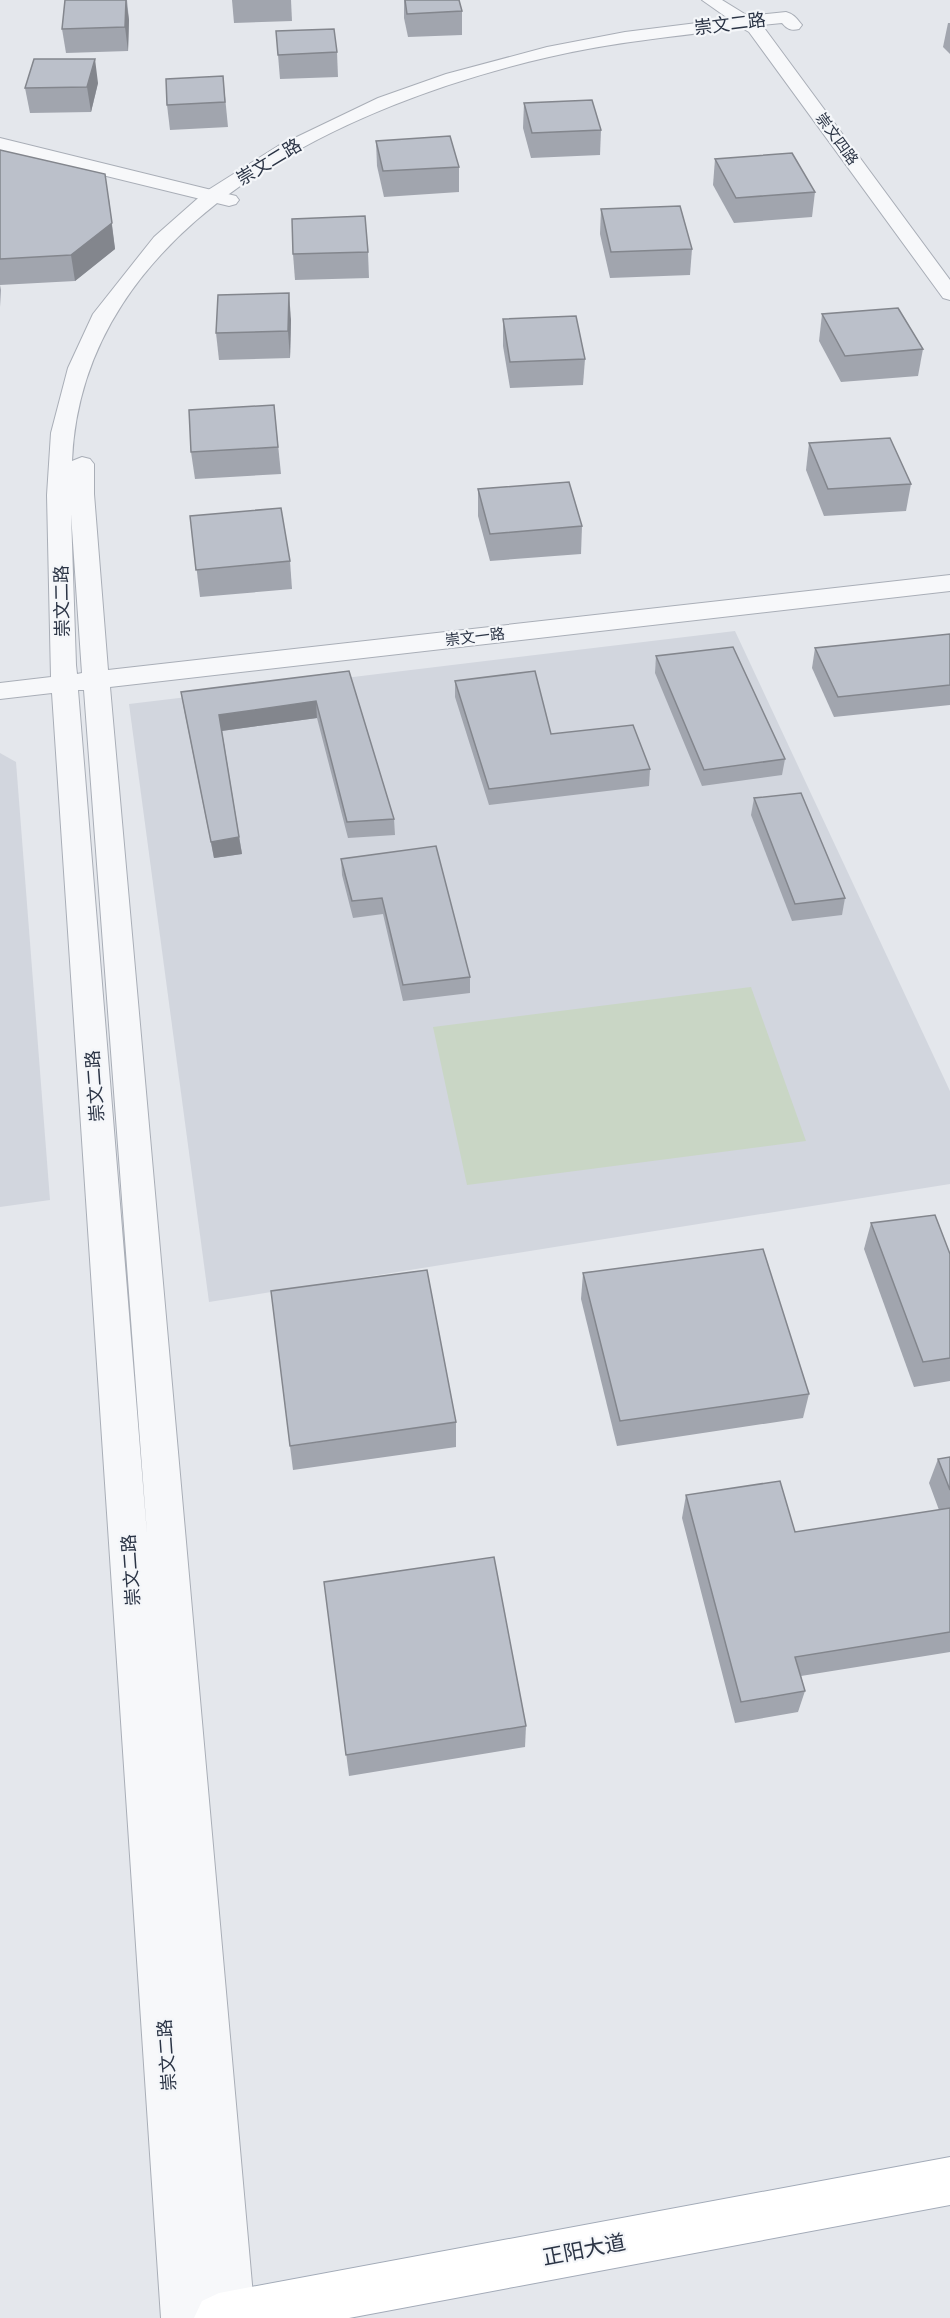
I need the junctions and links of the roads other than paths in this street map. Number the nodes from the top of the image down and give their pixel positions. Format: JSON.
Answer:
{"nodes":[{"id":1,"x":710,"y":0,"type":"edge"},
{"id":2,"x":759,"y":23,"type":"edge"},
{"id":3,"x":0,"y":144,"type":"edge"},
{"id":4,"x":220,"y":198,"type":"junction"},
{"id":5,"x":950,"y":294,"type":"edge"},
{"id":6,"x":950,"y":569,"type":"edge"},
{"id":7,"x":950,"y":583,"type":"edge"},
{"id":8,"x":96,"y":671,"type":"junction"},
{"id":9,"x":0,"y":672,"type":"edge"},
{"id":10,"x":64,"y":674,"type":"junction"},
{"id":11,"x":0,"y":691,"type":"edge"},
{"id":12,"x":950,"y":2181,"type":"edge"},
{"id":13,"x":216,"y":2318,"type":"edge"}],
"edges":[{"from":1,"to":2,"type":"street","name":"崇文四路"},
{"from":2,"to":4,"type":"street","name":"崇文二路"},
{"from":2,"to":5,"type":"street","name":"崇文四路"},
{"from":3,"to":4,"type":"street"},
{"from":4,"to":8,"type":"street","name":"崇文二路"},
{"from":4,"to":10,"type":"street","name":"崇文二路"},
{"from":6,"to":8,"type":"street","name":"崇文一路"},
{"from":7,"to":8,"type":"street","name":"崇文一路"},
{"from":8,"to":10,"type":"street","name":"崇文一路"},
{"from":8,"to":13,"type":"street","name":"崇文二路"},
{"from":9,"to":10,"type":"street","name":"崇文一路"},
{"from":10,"to":11,"type":"street","name":"崇文一路"},
{"from":10,"to":13,"type":"street","name":"崇文二路"},
{"from":12,"to":13,"type":"main road","name":"正阳大道"}]}
